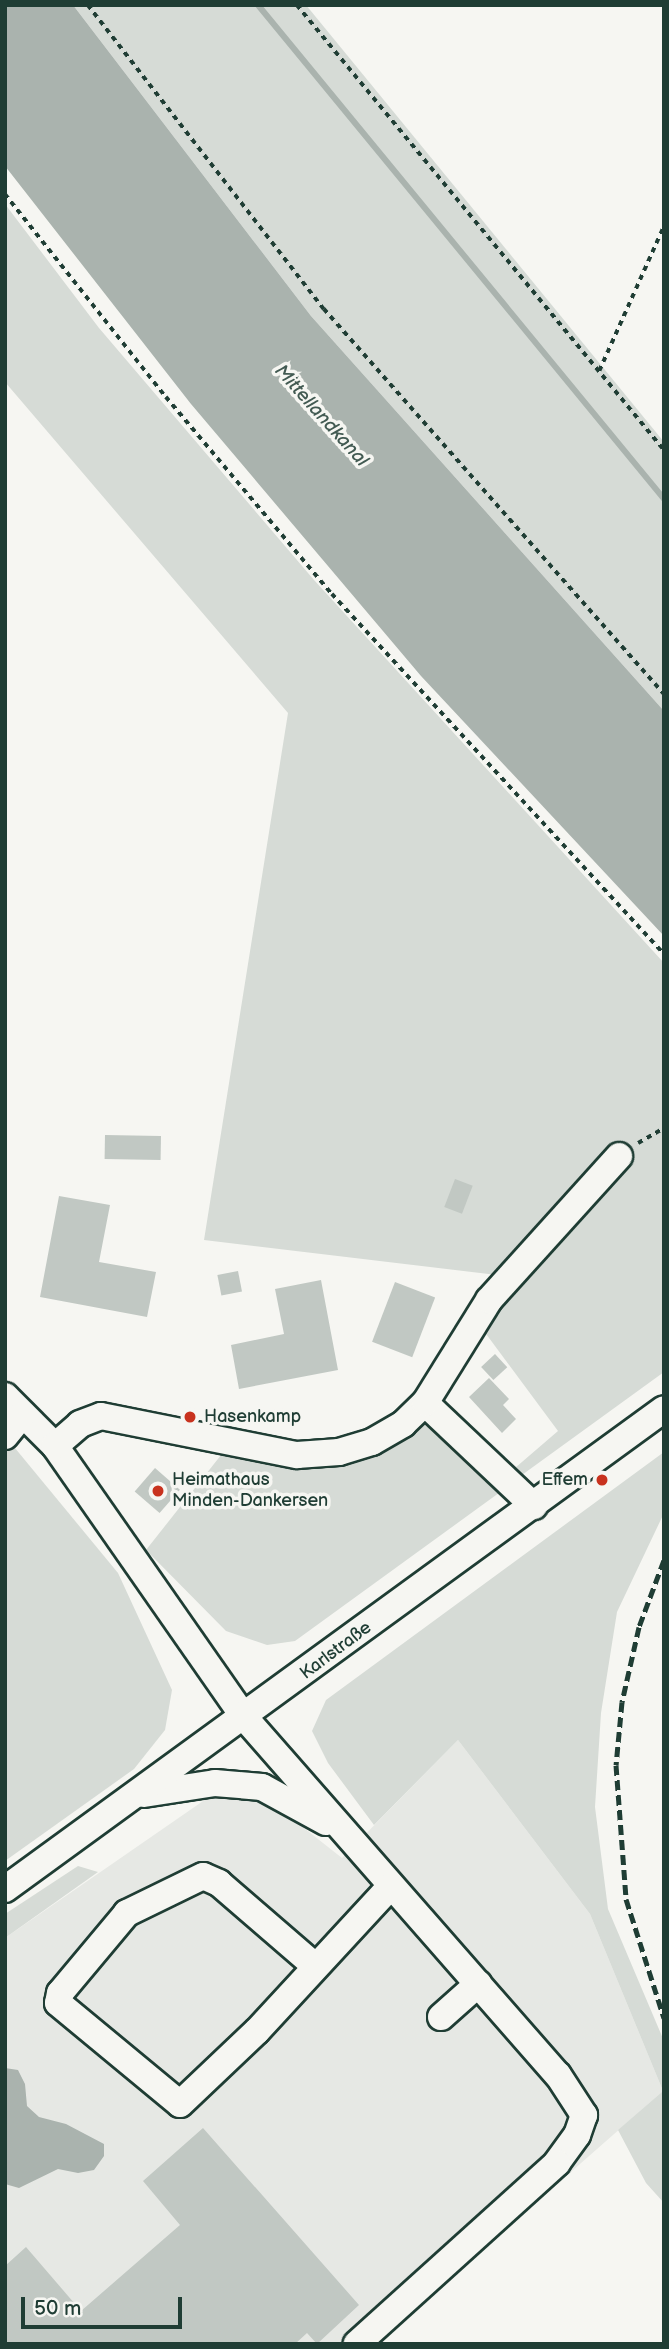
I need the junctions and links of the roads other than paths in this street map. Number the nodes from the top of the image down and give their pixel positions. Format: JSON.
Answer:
{"nodes":[{"id":1,"x":619,"y":1156,"type":"road end"},
{"id":2,"x":425,"y":1403,"type":"junction"},
{"id":3,"x":14,"y":1405,"type":"edge"},
{"id":4,"x":664,"y":1409,"type":"edge"},
{"id":5,"x":5,"y":1436,"type":"edge"},
{"id":6,"x":55,"y":1446,"type":"junction"},
{"id":7,"x":534,"y":1506,"type":"junction"},
{"id":8,"x":245,"y":1718,"type":"junction"},
{"id":9,"x":138,"y":1795,"type":"junction"},
{"id":10,"x":341,"y":1830,"type":"junction"},
{"id":11,"x":390,"y":1887,"type":"junction"},
{"id":12,"x":5,"y":1889,"type":"edge"},
{"id":13,"x":315,"y":1966,"type":"junction"},
{"id":14,"x":478,"y":1984,"type":"junction"},
{"id":15,"x":441,"y":2017,"type":"dead end"},
{"id":16,"x":357,"y":2344,"type":"edge"}],
"edges":[{"from":1,"to":2,"type":"street"},
{"from":2,"to":6,"type":"street"},
{"from":2,"to":7,"type":"street"},
{"from":3,"to":5,"type":"street"},
{"from":3,"to":6,"type":"street"},
{"from":4,"to":7,"type":"street","name":"Karlstraße"},
{"from":6,"to":8,"type":"street"},
{"from":7,"to":8,"type":"street","name":"Karlstraße"},
{"from":8,"to":9,"type":"street","name":"Karlstraße"},
{"from":8,"to":10,"type":"street"},
{"from":9,"to":10,"type":"street"},
{"from":9,"to":12,"type":"street","name":"Karlstraße"},
{"from":10,"to":11,"type":"street"},
{"from":11,"to":13,"type":"street"},
{"from":11,"to":14,"type":"street"},
{"from":13,"to":13,"type":"street"},
{"from":14,"to":15,"type":"street"},
{"from":14,"to":16,"type":"street"}]}
